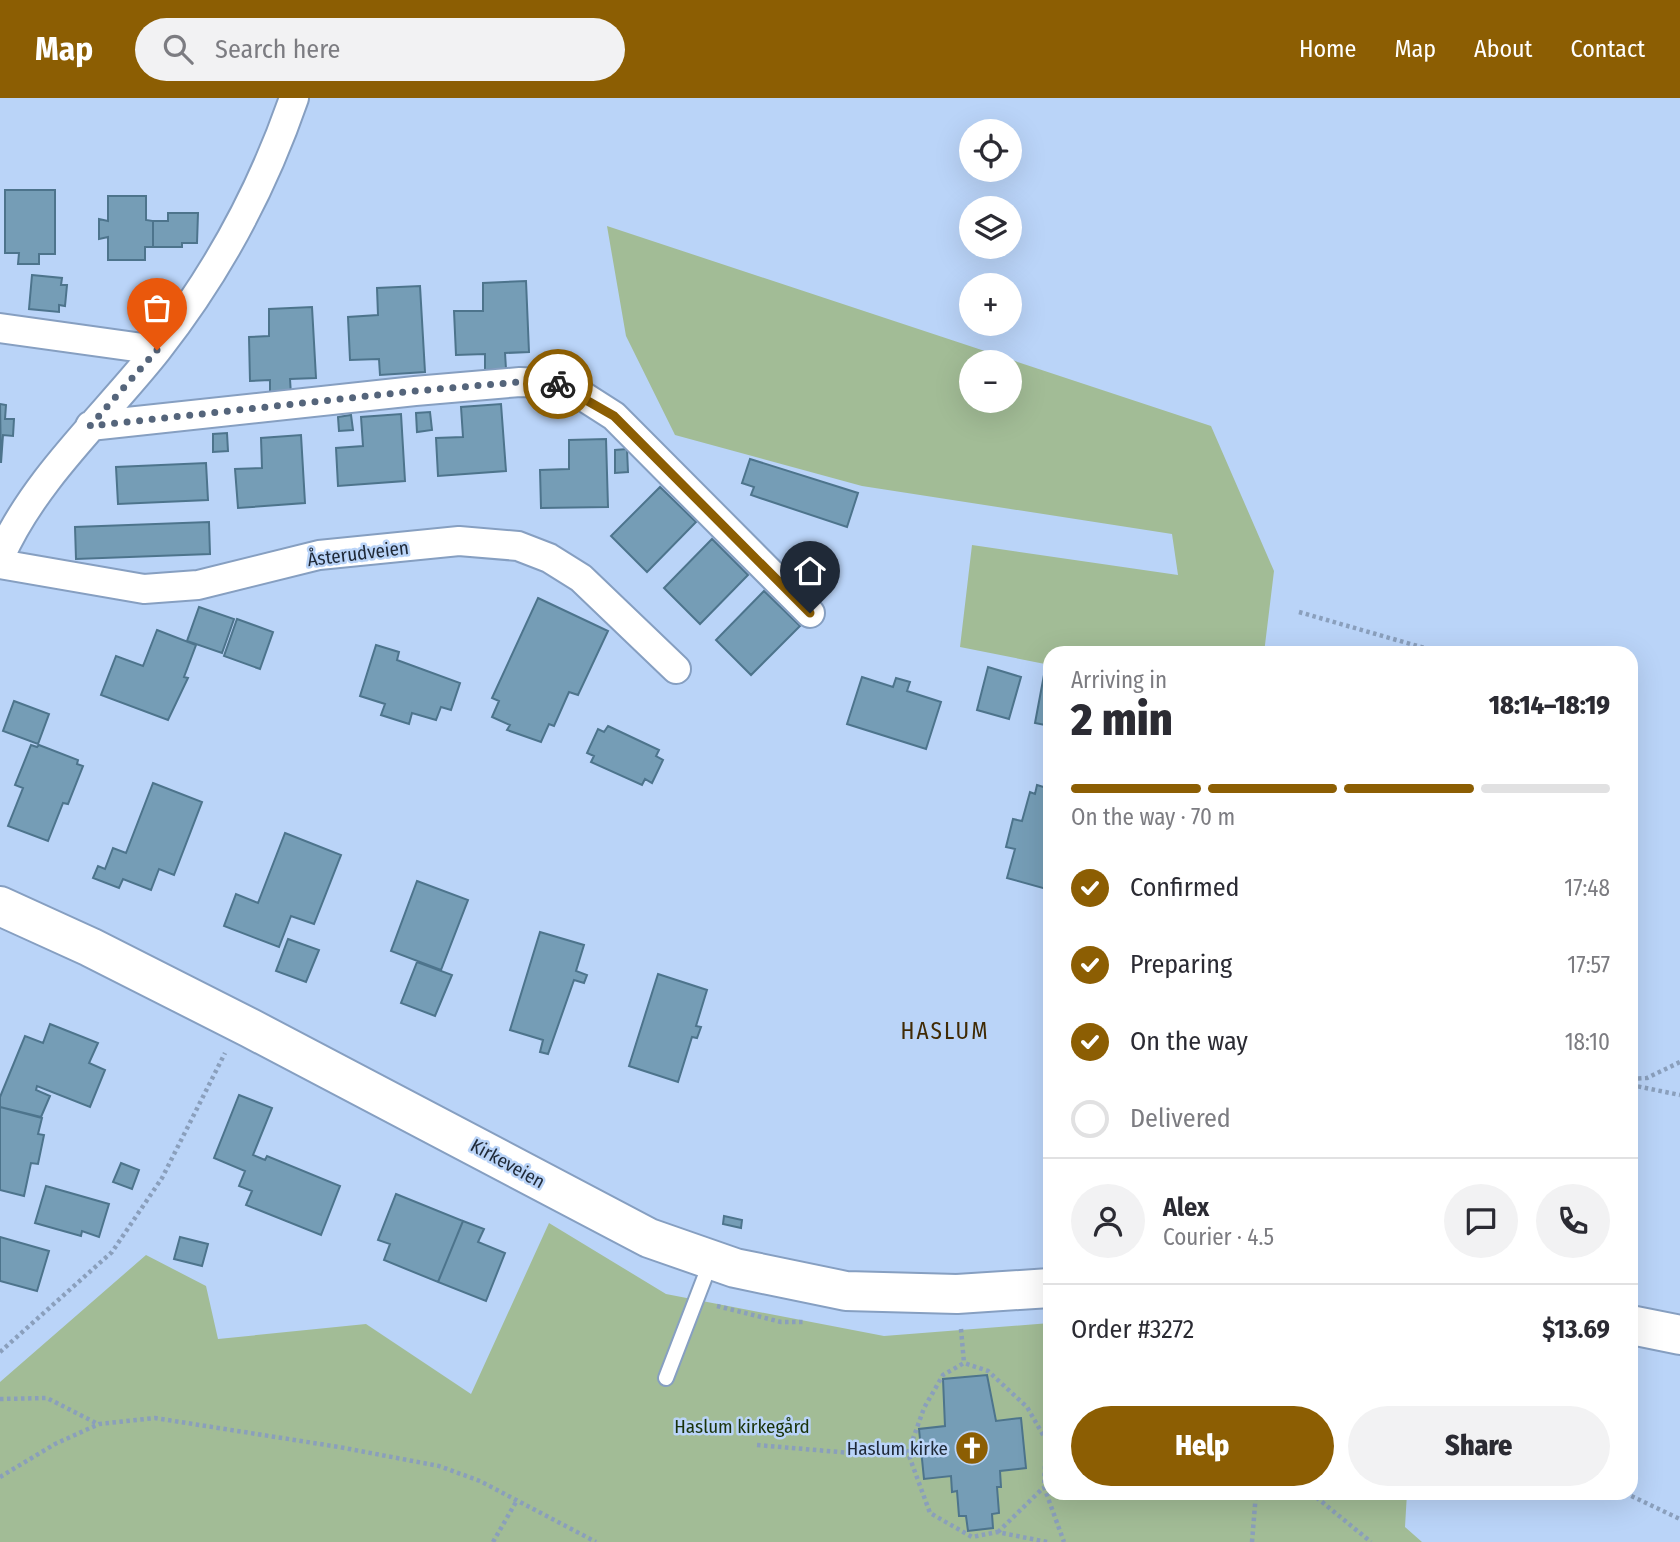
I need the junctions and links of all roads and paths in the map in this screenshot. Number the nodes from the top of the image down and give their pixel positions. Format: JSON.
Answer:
{"nodes":[{"id":1,"x":294,"y":98,"type":"edge"},
{"id":2,"x":0,"y":328,"type":"edge"},
{"id":3,"x":157,"y":350,"type":"junction"},
{"id":4,"x":90,"y":426,"type":"junction"},
{"id":5,"x":0,"y":557,"type":"edge"},
{"id":6,"x":0,"y":565,"type":"edge"},
{"id":7,"x":1299,"y":612,"type":"dead end"},
{"id":8,"x":810,"y":613,"type":"dead end"},
{"id":9,"x":1418,"y":646,"type":"edge"},
{"id":10,"x":676,"y":669,"type":"dead end"},
{"id":11,"x":0,"y":906,"type":"edge"},
{"id":12,"x":229,"y":1043,"type":"dead end"},
{"id":13,"x":1680,"y":1062,"type":"edge"},
{"id":14,"x":1638,"y":1079,"type":"edge"},
{"id":15,"x":1638,"y":1086,"type":"edge"},
{"id":16,"x":1680,"y":1095,"type":"edge"},
{"id":17,"x":712,"y":1259,"type":"junction"},
{"id":18,"x":1043,"y":1288,"type":"edge"},
{"id":19,"x":1638,"y":1326,"type":"edge"},
{"id":20,"x":1680,"y":1335,"type":"edge"},
{"id":21,"x":0,"y":1352,"type":"edge"},
{"id":22,"x":666,"y":1378,"type":"dead end"},
{"id":23,"x":0,"y":1399,"type":"edge"},
{"id":24,"x":99,"y":1424,"type":"junction"},
{"id":25,"x":1043,"y":1432,"type":"edge"},
{"id":26,"x":757,"y":1445,"type":"dead end"},
{"id":27,"x":908,"y":1452,"type":"junction"},
{"id":28,"x":0,"y":1477,"type":"edge"},
{"id":29,"x":1043,"y":1488,"type":"edge"},
{"id":30,"x":1638,"y":1499,"type":"edge"},
{"id":31,"x":1049,"y":1500,"type":"edge"},
{"id":32,"x":1255,"y":1500,"type":"edge"},
{"id":33,"x":1320,"y":1500,"type":"edge"},
{"id":34,"x":516,"y":1502,"type":"junction"},
{"id":35,"x":1680,"y":1519,"type":"edge"},
{"id":36,"x":997,"y":1532,"type":"junction"},
{"id":37,"x":493,"y":1542,"type":"edge"},
{"id":38,"x":596,"y":1542,"type":"edge"},
{"id":39,"x":1047,"y":1542,"type":"edge"},
{"id":40,"x":1064,"y":1542,"type":"edge"},
{"id":41,"x":1252,"y":1542,"type":"edge"},
{"id":42,"x":1371,"y":1542,"type":"edge"}],
"edges":[{"from":1,"to":3,"type":"street"},
{"from":2,"to":3,"type":"street"},
{"from":3,"to":4,"type":"street"},
{"from":4,"to":5,"type":"street"},
{"from":4,"to":8,"type":"street"},
{"from":6,"to":10,"type":"street","name":"Åsterudveien"},
{"from":7,"to":9,"type":"path"},
{"from":11,"to":17,"type":"main road","name":"Kirkeveien"},
{"from":12,"to":21,"type":"path"},
{"from":13,"to":14,"type":"path"},
{"from":15,"to":16,"type":"path"},
{"from":17,"to":18,"type":"main road","name":"Kirkeveien"},
{"from":17,"to":22,"type":"lane"},
{"from":19,"to":20,"type":"main road"},
{"from":23,"to":24,"type":"path"},
{"from":24,"to":28,"type":"path"},
{"from":24,"to":34,"type":"path"},
{"from":25,"to":27,"type":"path"},
{"from":26,"to":27,"type":"path"},
{"from":27,"to":36,"type":"path"},
{"from":29,"to":36,"type":"path"},
{"from":30,"to":35,"type":"path"},
{"from":31,"to":40,"type":"path"},
{"from":32,"to":41,"type":"path"},
{"from":33,"to":42,"type":"path"},
{"from":34,"to":37,"type":"path"},
{"from":34,"to":38,"type":"path"},
{"from":36,"to":39,"type":"path"}]}
